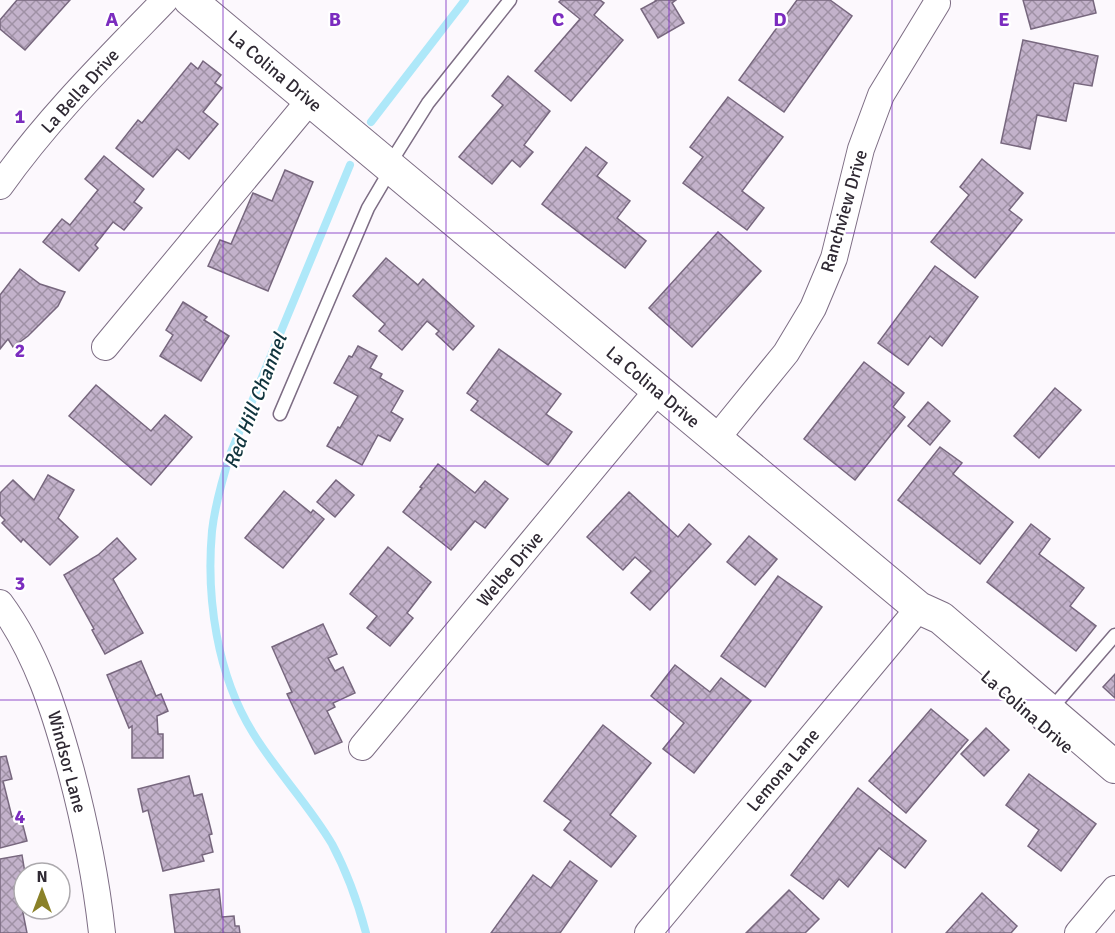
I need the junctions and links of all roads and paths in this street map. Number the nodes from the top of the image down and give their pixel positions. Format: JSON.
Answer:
{"nodes":[{"id":1,"x":165,"y":0,"type":"edge"},
{"id":2,"x":189,"y":0,"type":"edge"},
{"id":3,"x":510,"y":0,"type":"edge"},
{"id":4,"x":937,"y":3,"type":"dead end"},
{"id":5,"x":310,"y":100,"type":"junction"},
{"id":6,"x":390,"y":167,"type":"junction"},
{"id":7,"x":0,"y":186,"type":"edge"},
{"id":8,"x":105,"y":347,"type":"dead end"},
{"id":9,"x":657,"y":391,"type":"junction"},
{"id":10,"x":280,"y":414,"type":"dead end"},
{"id":11,"x":716,"y":439,"type":"junction"},
{"id":12,"x":0,"y":603,"type":"edge"},
{"id":13,"x":919,"y":608,"type":"junction"},
{"id":14,"x":1115,"y":635,"type":"edge"},
{"id":15,"x":1045,"y":716,"type":"junction"},
{"id":16,"x":362,"y":747,"type":"dead end"},
{"id":17,"x":1115,"y":766,"type":"edge"},
{"id":18,"x":1115,"y":788,"type":"edge"},
{"id":19,"x":1115,"y":889,"type":"edge"},
{"id":20,"x":102,"y":933,"type":"edge"},
{"id":21,"x":648,"y":933,"type":"edge"},
{"id":22,"x":1078,"y":933,"type":"edge"}],
"edges":[{"from":1,"to":7,"type":"street","name":"La Bella Drive"},
{"from":2,"to":5,"type":"street","name":"La Colina Drive"},
{"from":3,"to":6,"type":"lane"},
{"from":4,"to":11,"type":"street","name":"Ranchview Drive"},
{"from":5,"to":6,"type":"street","name":"La Colina Drive"},
{"from":5,"to":8,"type":"street"},
{"from":6,"to":9,"type":"street","name":"La Colina Drive"},
{"from":6,"to":10,"type":"lane"},
{"from":9,"to":11,"type":"street","name":"La Colina Drive"},
{"from":9,"to":16,"type":"street","name":"Welbe Drive"},
{"from":11,"to":13,"type":"street","name":"La Colina Drive"},
{"from":12,"to":20,"type":"street","name":"Windsor Lane"},
{"from":13,"to":15,"type":"street","name":"La Colina Drive"},
{"from":13,"to":21,"type":"street","name":"Lemona Lane"},
{"from":14,"to":15,"type":"lane"},
{"from":15,"to":17,"type":"street","name":"La Colina Drive"},
{"from":15,"to":18,"type":"street","name":"La Colina Drive"},
{"from":19,"to":22,"type":"street"}]}
